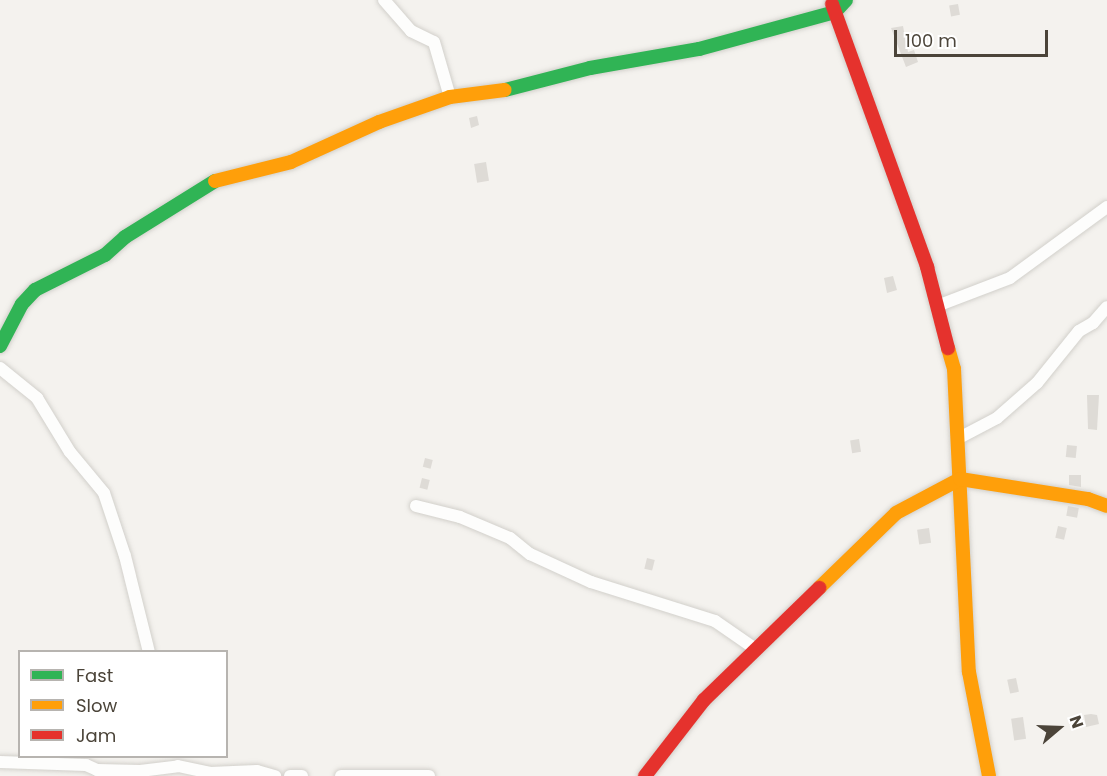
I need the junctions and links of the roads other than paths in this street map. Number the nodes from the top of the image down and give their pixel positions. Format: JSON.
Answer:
{"nodes":[{"id":1,"x":384,"y":0,"type":"edge"},
{"id":2,"x":846,"y":0,"type":"edge"},
{"id":3,"x":833,"y":6,"type":"edge"},
{"id":4,"x":450,"y":97,"type":"junction"},
{"id":5,"x":1107,"y":207,"type":"edge"},
{"id":6,"x":937,"y":306,"type":"junction"},
{"id":7,"x":1107,"y":307,"type":"edge"},
{"id":8,"x":0,"y":346,"type":"edge"},
{"id":9,"x":0,"y":368,"type":"edge"},
{"id":10,"x":959,"y":438,"type":"junction"},
{"id":11,"x":960,"y":479,"type":"junction"},
{"id":12,"x":416,"y":506,"type":"dead end"},
{"id":13,"x":1107,"y":506,"type":"edge"},
{"id":14,"x":754,"y":648,"type":"junction"},
{"id":15,"x":149,"y":650,"type":"edge"},
{"id":16,"x":0,"y":762,"type":"edge"},
{"id":17,"x":178,"y":766,"type":"edge"},
{"id":18,"x":275,"y":776,"type":"edge"},
{"id":19,"x":290,"y":776,"type":"edge"},
{"id":20,"x":302,"y":776,"type":"edge"},
{"id":21,"x":341,"y":776,"type":"edge"},
{"id":22,"x":429,"y":776,"type":"edge"},
{"id":23,"x":645,"y":776,"type":"edge"},
{"id":24,"x":989,"y":776,"type":"edge"}],
"edges":[{"from":1,"to":4,"type":"street"},
{"from":2,"to":3,"type":"street"},
{"from":3,"to":4,"type":"street"},
{"from":3,"to":6,"type":"street"},
{"from":4,"to":8,"type":"street"},
{"from":5,"to":6,"type":"street"},
{"from":6,"to":10,"type":"street"},
{"from":7,"to":10,"type":"street"},
{"from":9,"to":15,"type":"street"},
{"from":10,"to":11,"type":"street"},
{"from":11,"to":13,"type":"street"},
{"from":11,"to":14,"type":"street"},
{"from":11,"to":24,"type":"street"},
{"from":12,"to":14,"type":"street"},
{"from":14,"to":23,"type":"street"},
{"from":16,"to":17,"type":"street"},
{"from":17,"to":18,"type":"street"},
{"from":19,"to":20,"type":"street"},
{"from":21,"to":22,"type":"street"}]}
